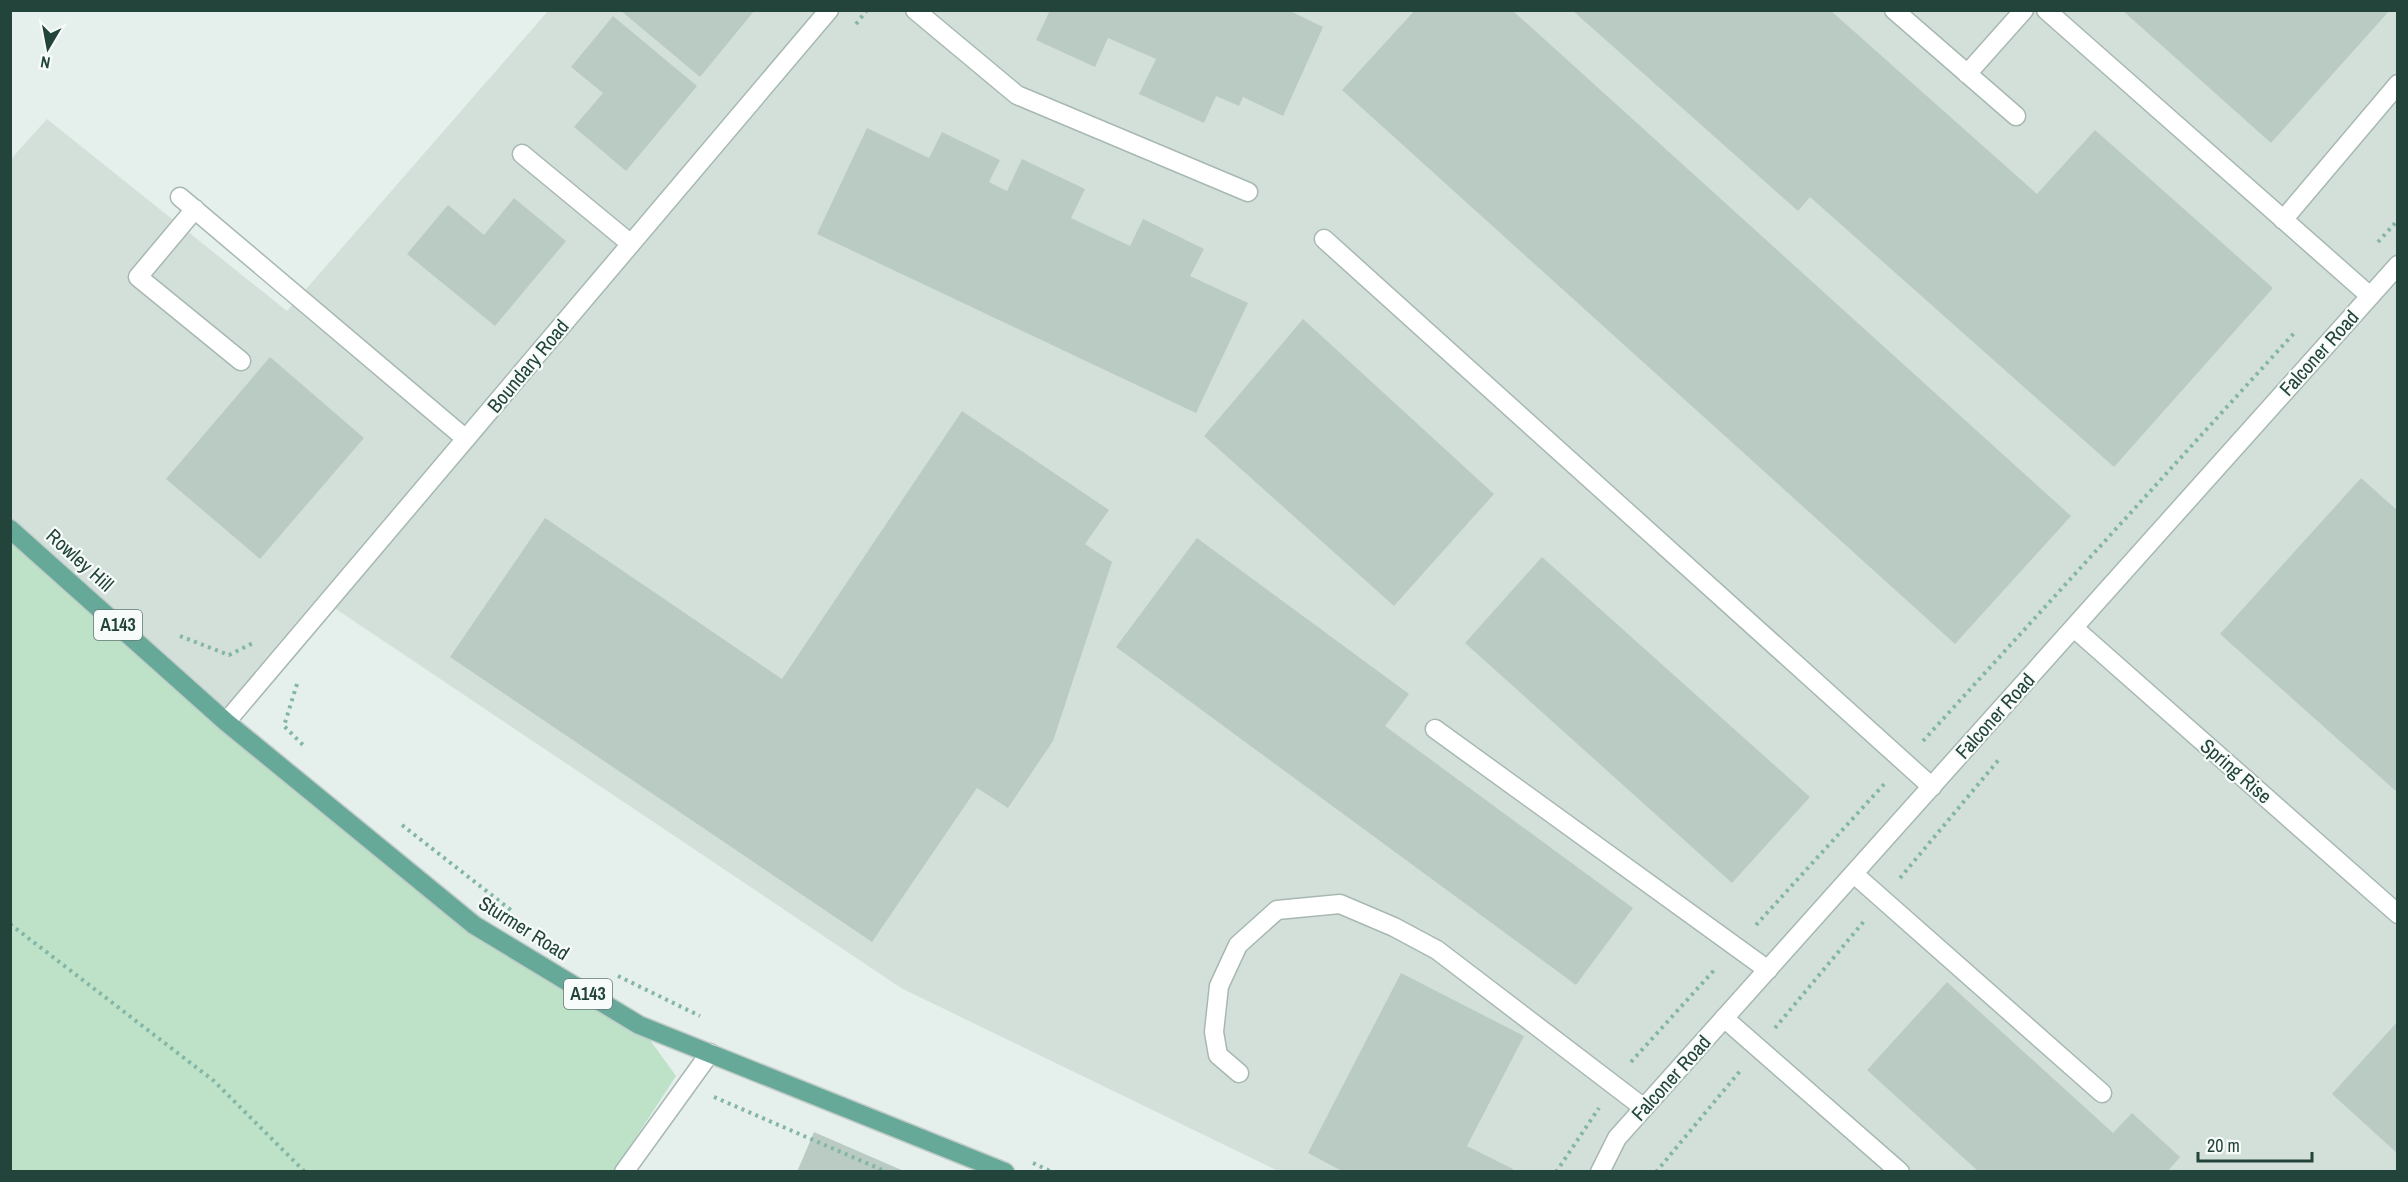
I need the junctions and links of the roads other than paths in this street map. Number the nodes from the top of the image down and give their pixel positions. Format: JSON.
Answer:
{"nodes":[{"id":1,"x":829,"y":10,"type":"edge"},
{"id":2,"x":915,"y":10,"type":"edge"},
{"id":3,"x":1894,"y":10,"type":"edge"},
{"id":4,"x":2024,"y":10,"type":"edge"},
{"id":5,"x":2046,"y":10,"type":"edge"},
{"id":6,"x":1967,"y":74,"type":"junction"},
{"id":7,"x":2397,"y":84,"type":"edge"},
{"id":8,"x":2016,"y":116,"type":"dead end"},
{"id":9,"x":522,"y":154,"type":"dead end"},
{"id":10,"x":1248,"y":192,"type":"dead end"},
{"id":11,"x":180,"y":197,"type":"dead end"},
{"id":12,"x":195,"y":209,"type":"junction"},
{"id":13,"x":2283,"y":220,"type":"junction"},
{"id":14,"x":1324,"y":238,"type":"dead end"},
{"id":15,"x":631,"y":244,"type":"junction"},
{"id":16,"x":2397,"y":265,"type":"edge"},
{"id":17,"x":2370,"y":296,"type":"junction"},
{"id":18,"x":241,"y":361,"type":"dead end"},
{"id":19,"x":466,"y":439,"type":"junction"},
{"id":20,"x":10,"y":529,"type":"edge"},
{"id":21,"x":2074,"y":628,"type":"junction"},
{"id":22,"x":226,"y":722,"type":"junction"},
{"id":23,"x":1435,"y":729,"type":"dead end"},
{"id":24,"x":1932,"y":787,"type":"junction"},
{"id":25,"x":1854,"y":874,"type":"junction"},
{"id":26,"x":2397,"y":914,"type":"edge"},
{"id":27,"x":1768,"y":970,"type":"junction"},
{"id":28,"x":1724,"y":1018,"type":"junction"},
{"id":29,"x":710,"y":1053,"type":"junction"},
{"id":30,"x":1239,"y":1074,"type":"dead end"},
{"id":31,"x":2102,"y":1093,"type":"dead end"},
{"id":32,"x":1644,"y":1108,"type":"junction"},
{"id":33,"x":624,"y":1172,"type":"edge"},
{"id":34,"x":1005,"y":1172,"type":"edge"},
{"id":35,"x":1600,"y":1172,"type":"edge"},
{"id":36,"x":1900,"y":1172,"type":"edge"}],
"edges":[{"from":1,"to":15,"type":"street","name":"Boundary Road"},
{"from":2,"to":10,"type":"street"},
{"from":3,"to":6,"type":"street"},
{"from":4,"to":6,"type":"street"},
{"from":5,"to":13,"type":"street"},
{"from":6,"to":8,"type":"street"},
{"from":7,"to":13,"type":"street"},
{"from":9,"to":15,"type":"street"},
{"from":11,"to":12,"type":"street"},
{"from":12,"to":18,"type":"street"},
{"from":12,"to":19,"type":"street"},
{"from":13,"to":17,"type":"street"},
{"from":14,"to":24,"type":"street"},
{"from":15,"to":19,"type":"street","name":"Boundary Road"},
{"from":16,"to":17,"type":"street","name":"Falconer Road"},
{"from":17,"to":21,"type":"street","name":"Falconer Road"},
{"from":19,"to":22,"type":"street","name":"Boundary Road"},
{"from":20,"to":22,"type":"main road","name":"Rowley Hill","number":"A143"},
{"from":21,"to":24,"type":"street","name":"Falconer Road"},
{"from":21,"to":26,"type":"street","name":"Spring Rise"},
{"from":22,"to":29,"type":"main road","name":"Sturmer Road","number":"A143"},
{"from":23,"to":27,"type":"street"},
{"from":24,"to":25,"type":"street","name":"Falconer Road"},
{"from":25,"to":27,"type":"street","name":"Falconer Road"},
{"from":25,"to":31,"type":"street"},
{"from":27,"to":28,"type":"street","name":"Falconer Road"},
{"from":28,"to":32,"type":"street","name":"Falconer Road"},
{"from":28,"to":36,"type":"street"},
{"from":29,"to":33,"type":"street"},
{"from":29,"to":34,"type":"main road","name":"Sturmer Road","number":"A143"},
{"from":30,"to":32,"type":"street"},
{"from":32,"to":35,"type":"street","name":"Falconer Road"}]}
